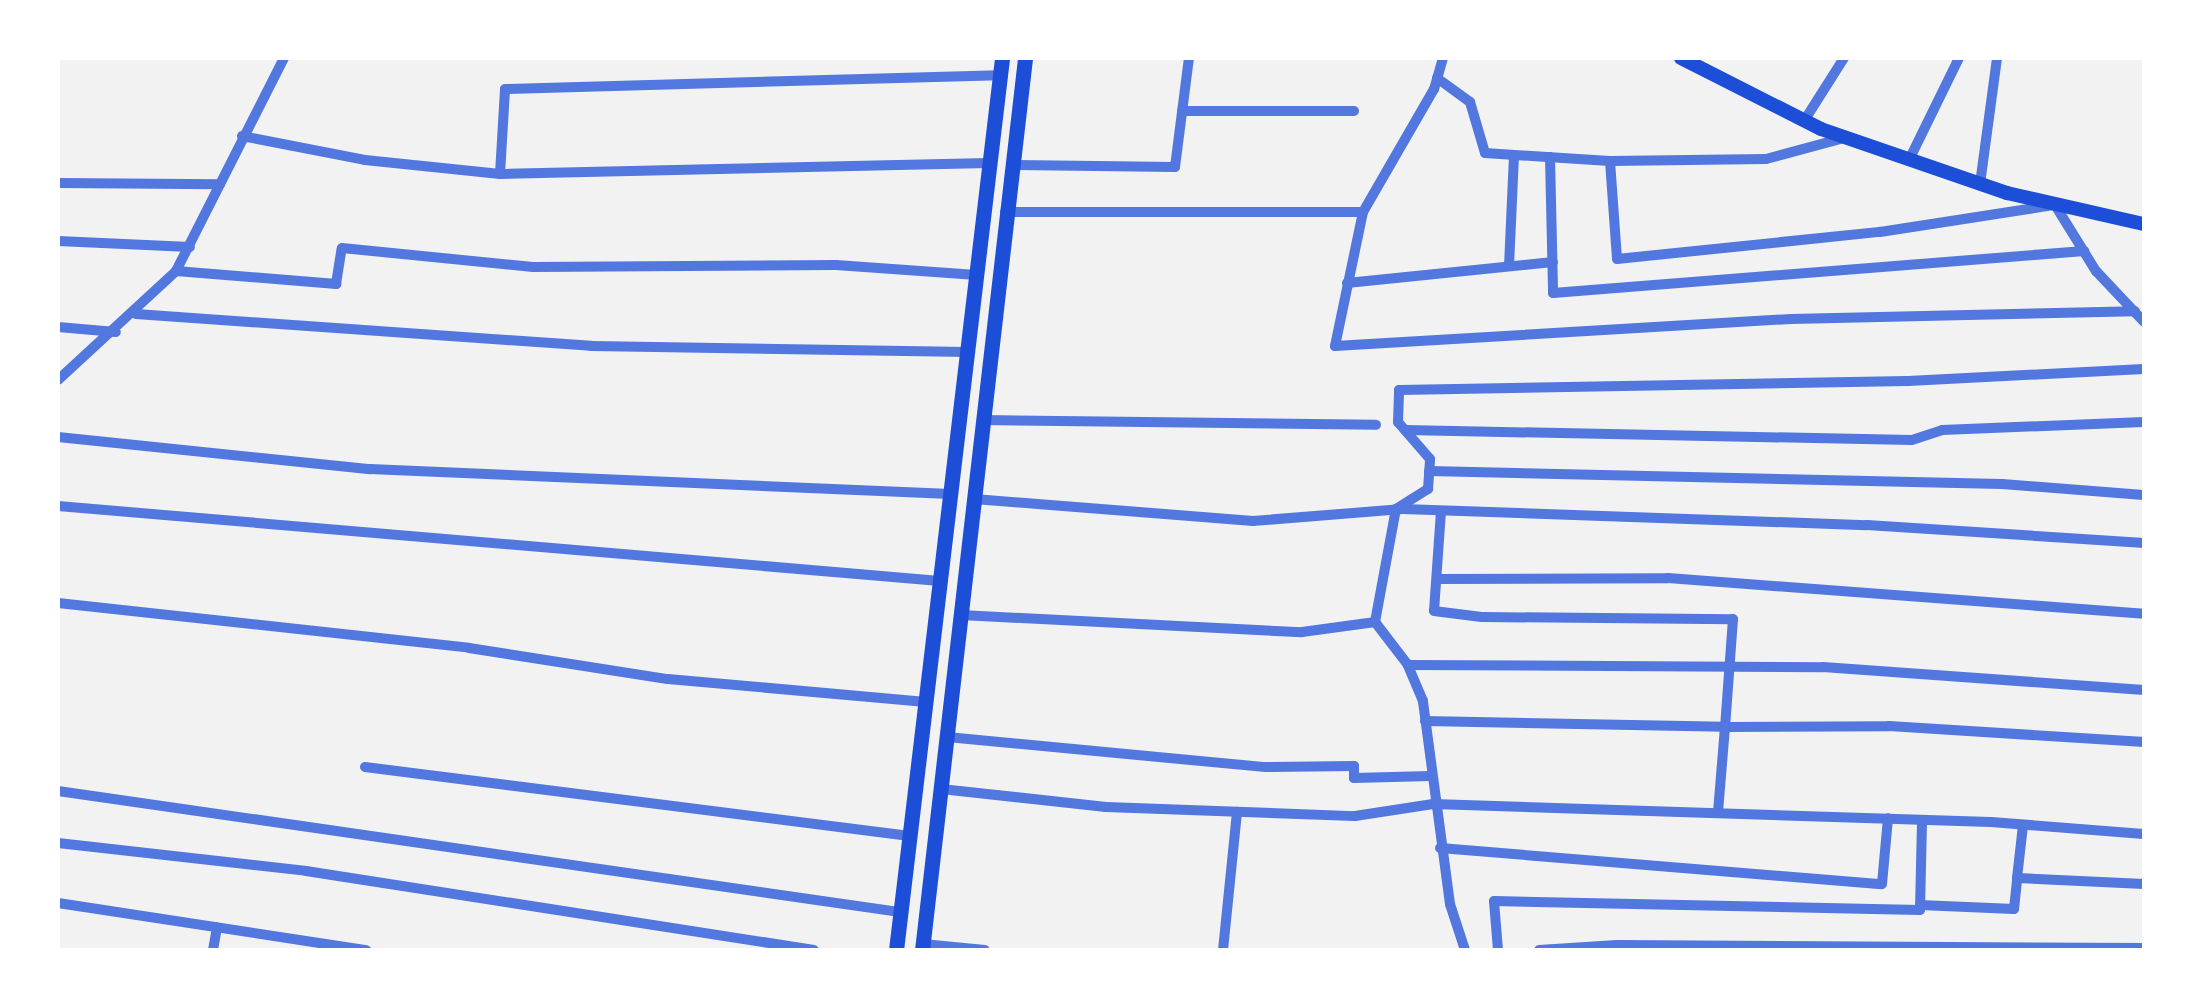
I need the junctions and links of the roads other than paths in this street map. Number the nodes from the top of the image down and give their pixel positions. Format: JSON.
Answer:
{"nodes":[{"id":1,"x":284,"y":58,"type":"edge"},
{"id":2,"x":1002,"y":58,"type":"edge"},
{"id":3,"x":1025,"y":58,"type":"edge"},
{"id":4,"x":1189,"y":58,"type":"edge"},
{"id":5,"x":1443,"y":58,"type":"edge"},
{"id":6,"x":1844,"y":58,"type":"edge"},
{"id":7,"x":1959,"y":58,"type":"edge"},
{"id":8,"x":1997,"y":58,"type":"edge"},
{"id":9,"x":1691,"y":60,"type":"edge"},
{"id":10,"x":999,"y":75,"type":"junction"},
{"id":11,"x":1437,"y":78,"type":"junction"},
{"id":12,"x":1182,"y":111,"type":"junction"},
{"id":13,"x":1354,"y":111,"type":"dead end"},
{"id":14,"x":1804,"y":121,"type":"junction"},
{"id":15,"x":242,"y":136,"type":"junction"},
{"id":16,"x":1845,"y":138,"type":"junction"},
{"id":17,"x":1514,"y":155,"type":"junction"},
{"id":18,"x":1550,"y":157,"type":"junction"},
{"id":19,"x":1909,"y":160,"type":"junction"},
{"id":20,"x":1610,"y":161,"type":"junction"},
{"id":21,"x":989,"y":162,"type":"junction"},
{"id":22,"x":1009,"y":165,"type":"junction"},
{"id":23,"x":500,"y":174,"type":"junction"},
{"id":24,"x":58,"y":183,"type":"edge"},
{"id":25,"x":220,"y":184,"type":"junction"},
{"id":26,"x":1980,"y":184,"type":"junction"},
{"id":27,"x":2055,"y":205,"type":"junction"},
{"id":28,"x":1004,"y":212,"type":"junction"},
{"id":29,"x":1363,"y":212,"type":"junction"},
{"id":30,"x":2144,"y":224,"type":"edge"},
{"id":31,"x":58,"y":241,"type":"edge"},
{"id":32,"x":190,"y":247,"type":"junction"},
{"id":33,"x":2084,"y":251,"type":"junction"},
{"id":34,"x":1552,"y":262,"type":"junction"},
{"id":35,"x":1510,"y":266,"type":"junction"},
{"id":36,"x":176,"y":271,"type":"junction"},
{"id":37,"x":977,"y":274,"type":"junction"},
{"id":38,"x":1347,"y":283,"type":"junction"},
{"id":39,"x":2134,"y":312,"type":"junction"},
{"id":40,"x":136,"y":314,"type":"junction"},
{"id":41,"x":2144,"y":322,"type":"edge"},
{"id":42,"x":58,"y":327,"type":"edge"},
{"id":43,"x":117,"y":332,"type":"junction"},
{"id":44,"x":968,"y":352,"type":"junction"},
{"id":45,"x":2144,"y":369,"type":"edge"},
{"id":46,"x":58,"y":380,"type":"edge"},
{"id":47,"x":982,"y":420,"type":"junction"},
{"id":48,"x":2144,"y":422,"type":"edge"},
{"id":49,"x":1376,"y":425,"type":"dead end"},
{"id":50,"x":1405,"y":430,"type":"junction"},
{"id":51,"x":58,"y":436,"type":"edge"},
{"id":52,"x":1430,"y":471,"type":"junction"},
{"id":53,"x":950,"y":494,"type":"junction"},
{"id":54,"x":2144,"y":495,"type":"edge"},
{"id":55,"x":974,"y":499,"type":"junction"},
{"id":56,"x":58,"y":506,"type":"edge"},
{"id":57,"x":1396,"y":509,"type":"junction"},
{"id":58,"x":1441,"y":511,"type":"junction"},
{"id":59,"x":2144,"y":542,"type":"edge"},
{"id":60,"x":1438,"y":579,"type":"junction"},
{"id":61,"x":940,"y":581,"type":"junction"},
{"id":62,"x":58,"y":603,"type":"edge"},
{"id":63,"x":2144,"y":614,"type":"edge"},
{"id":64,"x":961,"y":615,"type":"junction"},
{"id":65,"x":1376,"y":622,"type":"junction"},
{"id":66,"x":1408,"y":665,"type":"junction"},
{"id":67,"x":1732,"y":666,"type":"junction"},
{"id":68,"x":2144,"y":690,"type":"edge"},
{"id":69,"x":926,"y":702,"type":"junction"},
{"id":70,"x":1425,"y":722,"type":"junction"},
{"id":71,"x":1725,"y":726,"type":"junction"},
{"id":72,"x":947,"y":737,"type":"junction"},
{"id":73,"x":2144,"y":742,"type":"edge"},
{"id":74,"x":365,"y":767,"type":"dead end"},
{"id":75,"x":1430,"y":776,"type":"junction"},
{"id":76,"x":940,"y":789,"type":"junction"},
{"id":77,"x":58,"y":791,"type":"edge"},
{"id":78,"x":1433,"y":804,"type":"junction"},
{"id":79,"x":1237,"y":812,"type":"junction"},
{"id":80,"x":1718,"y":812,"type":"junction"},
{"id":81,"x":1888,"y":818,"type":"junction"},
{"id":82,"x":1922,"y":820,"type":"junction"},
{"id":83,"x":2022,"y":825,"type":"junction"},
{"id":84,"x":2144,"y":834,"type":"edge"},
{"id":85,"x":910,"y":836,"type":"junction"},
{"id":86,"x":58,"y":843,"type":"edge"},
{"id":87,"x":1440,"y":848,"type":"junction"},
{"id":88,"x":2017,"y":878,"type":"junction"},
{"id":89,"x":2144,"y":884,"type":"edge"},
{"id":90,"x":58,"y":903,"type":"edge"},
{"id":91,"x":1920,"y":905,"type":"junction"},
{"id":92,"x":900,"y":912,"type":"junction"},
{"id":93,"x":217,"y":927,"type":"junction"},
{"id":94,"x":923,"y":947,"type":"edge"},
{"id":95,"x":2144,"y":948,"type":"edge"},
{"id":96,"x":213,"y":950,"type":"edge"},
{"id":97,"x":366,"y":950,"type":"edge"},
{"id":98,"x":814,"y":950,"type":"edge"},
{"id":99,"x":896,"y":950,"type":"edge"},
{"id":100,"x":985,"y":950,"type":"edge"},
{"id":101,"x":1223,"y":950,"type":"edge"},
{"id":102,"x":1465,"y":950,"type":"edge"},
{"id":103,"x":1498,"y":950,"type":"edge"},
{"id":104,"x":1538,"y":950,"type":"edge"}],
"edges":[{"from":1,"to":15,"type":"street"},
{"from":2,"to":10,"type":"highway"},
{"from":3,"to":22,"type":"highway"},
{"from":4,"to":12,"type":"street"},
{"from":5,"to":11,"type":"street"},
{"from":6,"to":14,"type":"street"},
{"from":7,"to":19,"type":"street"},
{"from":8,"to":26,"type":"street"},
{"from":9,"to":14,"type":"main road"},
{"from":10,"to":21,"type":"highway"},
{"from":10,"to":23,"type":"street"},
{"from":11,"to":17,"type":"street"},
{"from":11,"to":29,"type":"street"},
{"from":12,"to":13,"type":"street"},
{"from":12,"to":22,"type":"street"},
{"from":14,"to":16,"type":"main road"},
{"from":15,"to":23,"type":"street"},
{"from":15,"to":25,"type":"street"},
{"from":16,"to":19,"type":"main road"},
{"from":16,"to":20,"type":"street"},
{"from":17,"to":18,"type":"street"},
{"from":17,"to":35,"type":"street"},
{"from":18,"to":20,"type":"street"},
{"from":18,"to":34,"type":"street"},
{"from":19,"to":26,"type":"main road"},
{"from":20,"to":27,"type":"street"},
{"from":21,"to":23,"type":"street"},
{"from":21,"to":37,"type":"highway"},
{"from":22,"to":28,"type":"highway"},
{"from":24,"to":25,"type":"street"},
{"from":25,"to":32,"type":"street"},
{"from":26,"to":27,"type":"main road"},
{"from":27,"to":30,"type":"main road"},
{"from":27,"to":33,"type":"street"},
{"from":28,"to":29,"type":"street"},
{"from":28,"to":47,"type":"highway"},
{"from":29,"to":38,"type":"street"},
{"from":31,"to":32,"type":"street"},
{"from":32,"to":36,"type":"street"},
{"from":33,"to":34,"type":"street"},
{"from":33,"to":39,"type":"street"},
{"from":34,"to":35,"type":"street"},
{"from":35,"to":38,"type":"street"},
{"from":36,"to":37,"type":"street"},
{"from":36,"to":40,"type":"street"},
{"from":37,"to":44,"type":"highway"},
{"from":38,"to":39,"type":"street"},
{"from":39,"to":41,"type":"street"},
{"from":40,"to":43,"type":"street"},
{"from":40,"to":44,"type":"street"},
{"from":42,"to":43,"type":"street"},
{"from":43,"to":46,"type":"street"},
{"from":44,"to":53,"type":"highway"},
{"from":45,"to":50,"type":"street"},
{"from":47,"to":49,"type":"street"},
{"from":47,"to":55,"type":"highway"},
{"from":48,"to":50,"type":"street"},
{"from":50,"to":52,"type":"street"},
{"from":51,"to":53,"type":"street"},
{"from":52,"to":54,"type":"street"},
{"from":52,"to":57,"type":"street"},
{"from":53,"to":61,"type":"highway"},
{"from":55,"to":57,"type":"street"},
{"from":55,"to":64,"type":"highway"},
{"from":56,"to":61,"type":"street"},
{"from":57,"to":58,"type":"street"},
{"from":57,"to":65,"type":"street"},
{"from":58,"to":59,"type":"street"},
{"from":58,"to":60,"type":"street"},
{"from":60,"to":63,"type":"street"},
{"from":60,"to":67,"type":"street"},
{"from":61,"to":69,"type":"highway"},
{"from":62,"to":69,"type":"street"},
{"from":64,"to":65,"type":"street"},
{"from":64,"to":72,"type":"highway"},
{"from":65,"to":66,"type":"street"},
{"from":66,"to":67,"type":"street"},
{"from":66,"to":70,"type":"street"},
{"from":67,"to":68,"type":"street"},
{"from":67,"to":71,"type":"street"},
{"from":69,"to":85,"type":"highway"},
{"from":70,"to":71,"type":"street"},
{"from":70,"to":75,"type":"street"},
{"from":71,"to":73,"type":"street"},
{"from":71,"to":80,"type":"street"},
{"from":72,"to":75,"type":"street"},
{"from":72,"to":76,"type":"highway"},
{"from":74,"to":85,"type":"street"},
{"from":75,"to":78,"type":"street"},
{"from":76,"to":79,"type":"street"},
{"from":76,"to":94,"type":"highway"},
{"from":77,"to":92,"type":"street"},
{"from":78,"to":79,"type":"street"},
{"from":78,"to":80,"type":"street"},
{"from":78,"to":87,"type":"street"},
{"from":79,"to":101,"type":"street"},
{"from":80,"to":81,"type":"street"},
{"from":81,"to":82,"type":"street"},
{"from":81,"to":87,"type":"street"},
{"from":82,"to":83,"type":"street"},
{"from":82,"to":91,"type":"street"},
{"from":83,"to":84,"type":"street"},
{"from":83,"to":88,"type":"street"},
{"from":85,"to":92,"type":"highway"},
{"from":86,"to":98,"type":"street"},
{"from":87,"to":102,"type":"street"},
{"from":88,"to":89,"type":"street"},
{"from":88,"to":91,"type":"street"},
{"from":90,"to":93,"type":"street"},
{"from":91,"to":103,"type":"street"},
{"from":92,"to":99,"type":"highway"},
{"from":93,"to":96,"type":"street"},
{"from":93,"to":97,"type":"street"},
{"from":94,"to":100,"type":"street"},
{"from":95,"to":104,"type":"street"}]}
